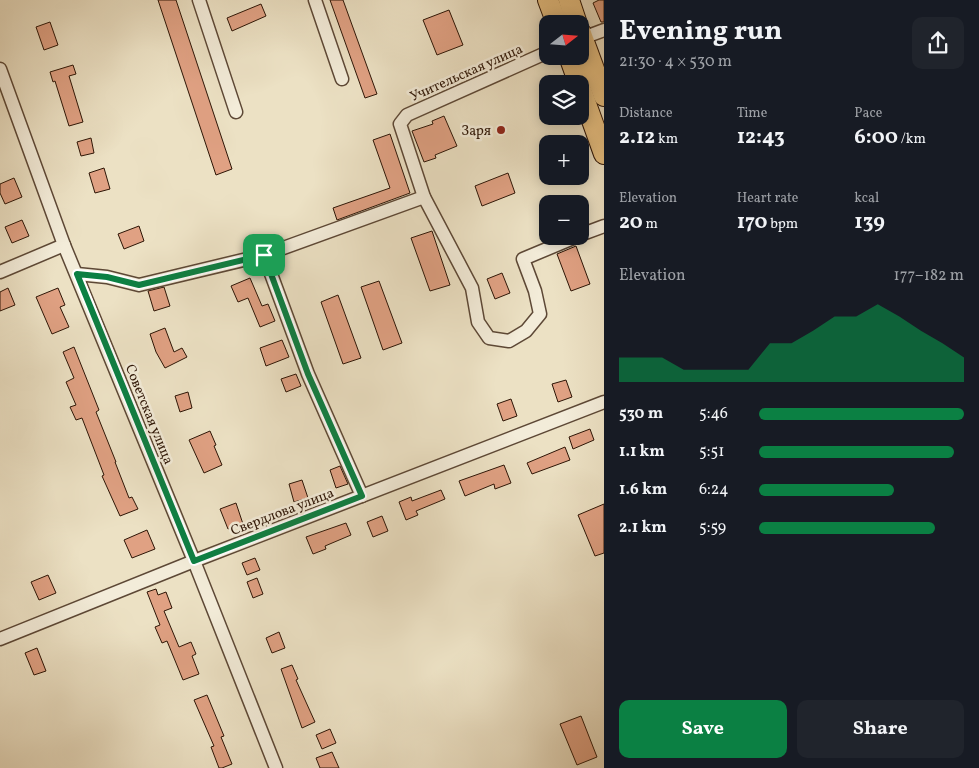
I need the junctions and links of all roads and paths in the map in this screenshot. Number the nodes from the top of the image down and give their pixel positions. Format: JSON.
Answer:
{"nodes":[{"id":1,"x":199,"y":0,"type":"edge"},
{"id":2,"x":314,"y":0,"type":"edge"},
{"id":3,"x":548,"y":0,"type":"edge"},
{"id":4,"x":568,"y":0,"type":"edge"},
{"id":5,"x":554,"y":15,"type":"edge"},
{"id":6,"x":573,"y":15,"type":"edge"},
{"id":7,"x":604,"y":30,"type":"edge"},
{"id":8,"x":589,"y":32,"type":"edge"},
{"id":9,"x":539,"y":56,"type":"edge"},
{"id":10,"x":589,"y":57,"type":"edge"},
{"id":11,"x":0,"y":69,"type":"edge"},
{"id":12,"x":342,"y":79,"type":"dead end"},
{"id":13,"x":604,"y":96,"type":"edge"},
{"id":14,"x":236,"y":112,"type":"dead end"},
{"id":15,"x":589,"y":113,"type":"edge"},
{"id":16,"x":604,"y":154,"type":"edge"},
{"id":17,"x":424,"y":197,"type":"junction"},
{"id":18,"x":604,"y":226,"type":"edge"},
{"id":19,"x":589,"y":232,"type":"edge"},
{"id":20,"x":64,"y":245,"type":"junction"},
{"id":21,"x":556,"y":245,"type":"edge"},
{"id":22,"x":264,"y":255,"type":"junction"},
{"id":23,"x":0,"y":272,"type":"edge"},
{"id":24,"x":77,"y":274,"type":"junction"},
{"id":25,"x":604,"y":402,"type":"edge"},
{"id":26,"x":362,"y":496,"type":"junction"},
{"id":27,"x":194,"y":561,"type":"junction"},
{"id":28,"x":0,"y":639,"type":"edge"},
{"id":29,"x":276,"y":768,"type":"edge"}],
"edges":[{"from":1,"to":14,"type":"street"},
{"from":2,"to":12,"type":"street"},
{"from":3,"to":5,"type":"main road"},
{"from":4,"to":6,"type":"main road"},
{"from":7,"to":8,"type":"street"},
{"from":9,"to":17,"type":"street","name":"Учительская улица"},
{"from":10,"to":13,"type":"main road"},
{"from":11,"to":20,"type":"street","name":"Советская улица"},
{"from":15,"to":16,"type":"main road"},
{"from":17,"to":21,"type":"street"},
{"from":17,"to":22,"type":"street"},
{"from":18,"to":19,"type":"street"},
{"from":20,"to":23,"type":"street"},
{"from":20,"to":24,"type":"street","name":"Советская улица"},
{"from":22,"to":24,"type":"street"},
{"from":22,"to":26,"type":"street"},
{"from":24,"to":27,"type":"street","name":"Советская улица"},
{"from":25,"to":26,"type":"street","name":"Свердлова улица"},
{"from":26,"to":27,"type":"street","name":"Свердлова улица"},
{"from":27,"to":28,"type":"street","name":"Свердлова улица"},
{"from":27,"to":29,"type":"street","name":"Советская улица"}]}
